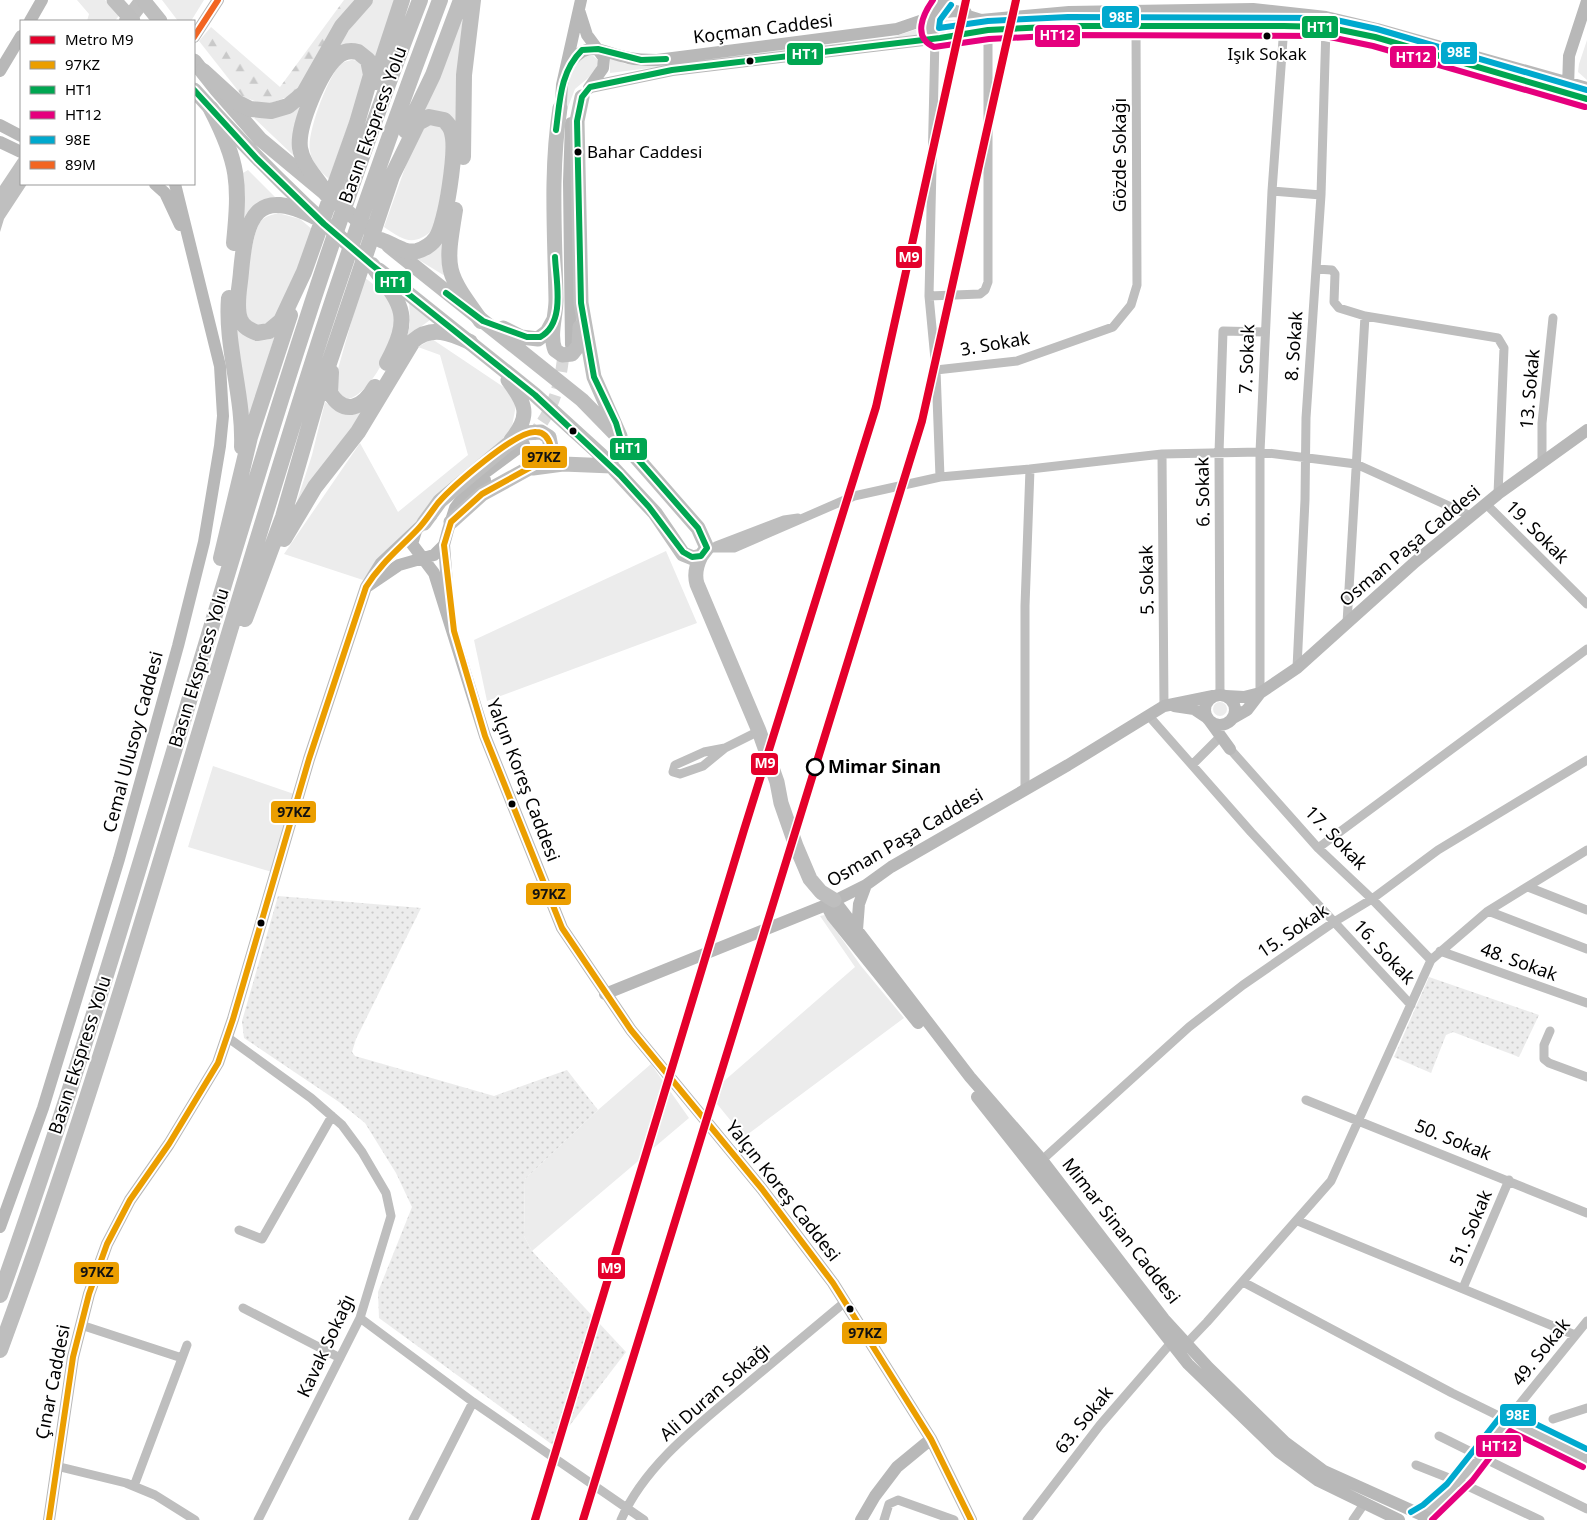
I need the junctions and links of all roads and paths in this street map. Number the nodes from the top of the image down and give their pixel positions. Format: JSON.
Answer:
{"nodes":[{"id":1,"x":42,"y":0,"type":"edge"},
{"id":2,"x":114,"y":0,"type":"edge"},
{"id":3,"x":143,"y":0,"type":"edge"},
{"id":4,"x":218,"y":0,"type":"edge"},
{"id":5,"x":365,"y":0,"type":"edge"},
{"id":6,"x":402,"y":0,"type":"edge"},
{"id":7,"x":420,"y":0,"type":"edge"},
{"id":8,"x":440,"y":0,"type":"edge"},
{"id":9,"x":461,"y":0,"type":"edge"},
{"id":10,"x":473,"y":0,"type":"edge"},
{"id":11,"x":944,"y":0,"type":"edge"},
{"id":12,"x":962,"y":0,"type":"edge"},
{"id":13,"x":1237,"y":0,"type":"edge"},
{"id":14,"x":1587,"y":1,"type":"edge"},
{"id":15,"x":580,"y":5,"type":"edge"},
{"id":16,"x":1254,"y":5,"type":"edge"},
{"id":17,"x":1217,"y":10,"type":"junction"},
{"id":18,"x":934,"y":15,"type":"junction"},
{"id":19,"x":967,"y":15,"type":"junction"},
{"id":20,"x":31,"y":20,"type":"edge"},
{"id":21,"x":132,"y":20,"type":"edge"},
{"id":22,"x":159,"y":20,"type":"edge"},
{"id":23,"x":1136,"y":25,"type":"junction"},
{"id":24,"x":1189,"y":26,"type":"junction"},
{"id":25,"x":1284,"y":26,"type":"junction"},
{"id":26,"x":1326,"y":27,"type":"junction"},
{"id":27,"x":988,"y":30,"type":"junction"},
{"id":28,"x":1576,"y":30,"type":"junction"},
{"id":29,"x":195,"y":35,"type":"edge"},
{"id":30,"x":960,"y":35,"type":"junction"},
{"id":31,"x":20,"y":38,"type":"edge"},
{"id":32,"x":935,"y":38,"type":"junction"},
{"id":33,"x":598,"y":49,"type":"junction"},
{"id":34,"x":198,"y":66,"type":"edge"},
{"id":35,"x":567,"y":67,"type":"junction"},
{"id":36,"x":0,"y":71,"type":"edge"},
{"id":37,"x":1547,"y":76,"type":"junction"},
{"id":38,"x":1567,"y":82,"type":"junction"},
{"id":39,"x":195,"y":91,"type":"edge"},
{"id":40,"x":586,"y":92,"type":"junction"},
{"id":41,"x":1585,"y":95,"type":"edge"},
{"id":42,"x":560,"y":108,"type":"junction"},
{"id":43,"x":211,"y":109,"type":"junction"},
{"id":44,"x":357,"y":123,"type":"junction"},
{"id":45,"x":0,"y":125,"type":"edge"},
{"id":46,"x":20,"y":135,"type":"edge"},
{"id":47,"x":0,"y":142,"type":"edge"},
{"id":48,"x":19,"y":151,"type":"edge"},
{"id":49,"x":392,"y":176,"type":"junction"},
{"id":50,"x":156,"y":185,"type":"edge"},
{"id":51,"x":175,"y":185,"type":"edge"},
{"id":52,"x":1272,"y":191,"type":"junction"},
{"id":53,"x":327,"y":195,"type":"junction"},
{"id":54,"x":1320,"y":195,"type":"junction"},
{"id":55,"x":317,"y":218,"type":"junction"},
{"id":56,"x":381,"y":240,"type":"junction"},
{"id":57,"x":192,"y":255,"type":"junction"},
{"id":58,"x":372,"y":265,"type":"junction"},
{"id":59,"x":1316,"y":269,"type":"junction"},
{"id":60,"x":304,"y":272,"type":"junction"},
{"id":61,"x":1137,"y":285,"type":"joint"},
{"id":62,"x":929,"y":296,"type":"junction"},
{"id":63,"x":581,"y":303,"type":"junction"},
{"id":64,"x":1365,"y":316,"type":"junction"},
{"id":65,"x":555,"y":317,"type":"junction"},
{"id":66,"x":1553,"y":318,"type":"dead end"},
{"id":67,"x":481,"y":320,"type":"junction"},
{"id":68,"x":1265,"y":332,"type":"junction"},
{"id":69,"x":470,"y":342,"type":"junction"},
{"id":70,"x":336,"y":345,"type":"junction"},
{"id":71,"x":493,"y":360,"type":"junction"},
{"id":72,"x":936,"y":370,"type":"junction"},
{"id":73,"x":1587,"y":430,"type":"edge"},
{"id":74,"x":538,"y":438,"type":"tunnel mouth"},
{"id":75,"x":621,"y":440,"type":"junction"},
{"id":76,"x":524,"y":444,"type":"tunnel mouth"},
{"id":77,"x":507,"y":445,"type":"junction"},
{"id":78,"x":1260,"y":452,"type":"junction"},
{"id":79,"x":1219,"y":453,"type":"junction"},
{"id":80,"x":1162,"y":454,"type":"junction"},
{"id":81,"x":1305,"y":457,"type":"junction"},
{"id":82,"x":1542,"y":462,"type":"junction"},
{"id":83,"x":1356,"y":464,"type":"junction"},
{"id":84,"x":612,"y":466,"type":"junction"},
{"id":85,"x":529,"y":468,"type":"junction"},
{"id":86,"x":1030,"y":469,"type":"junction"},
{"id":87,"x":940,"y":477,"type":"junction"},
{"id":88,"x":1498,"y":494,"type":"junction"},
{"id":89,"x":1486,"y":504,"type":"junction"},
{"id":90,"x":232,"y":516,"type":"junction"},
{"id":91,"x":1471,"y":516,"type":"junction"},
{"id":92,"x":451,"y":522,"type":"junction"},
{"id":93,"x":420,"y":527,"type":"junction"},
{"id":94,"x":444,"y":545,"type":"junction"},
{"id":95,"x":707,"y":551,"type":"junction"},
{"id":96,"x":424,"y":559,"type":"junction"},
{"id":97,"x":366,"y":587,"type":"junction"},
{"id":98,"x":1587,"y":604,"type":"edge"},
{"id":99,"x":246,"y":615,"type":"junction"},
{"id":100,"x":1347,"y":623,"type":"junction"},
{"id":101,"x":454,"y":631,"type":"junction"},
{"id":102,"x":1587,"y":650,"type":"edge"},
{"id":103,"x":1297,"y":668,"type":"junction"},
{"id":104,"x":1260,"y":693,"type":"junction"},
{"id":105,"x":1220,"y":696,"type":"junction"},
{"id":106,"x":1164,"y":706,"type":"junction"},
{"id":107,"x":1148,"y":715,"type":"junction"},
{"id":108,"x":184,"y":719,"type":"junction"},
{"id":109,"x":1207,"y":719,"type":"junction"},
{"id":110,"x":1231,"y":720,"type":"junction"},
{"id":111,"x":759,"y":730,"type":"junction"},
{"id":112,"x":1220,"y":737,"type":"junction"},
{"id":113,"x":725,"y":748,"type":"junction"},
{"id":114,"x":1230,"y":749,"type":"junction"},
{"id":115,"x":1587,"y":760,"type":"edge"},
{"id":116,"x":191,"y":763,"type":"junction"},
{"id":117,"x":1192,"y":765,"type":"junction"},
{"id":118,"x":1026,"y":788,"type":"junction"},
{"id":119,"x":1318,"y":848,"type":"junction"},
{"id":120,"x":1587,"y":850,"type":"edge"},
{"id":121,"x":866,"y":885,"type":"junction"},
{"id":122,"x":1528,"y":886,"type":"junction"},
{"id":123,"x":1372,"y":899,"type":"junction"},
{"id":124,"x":830,"y":903,"type":"junction"},
{"id":125,"x":1587,"y":910,"type":"edge"},
{"id":126,"x":1488,"y":911,"type":"junction"},
{"id":127,"x":1334,"y":922,"type":"junction"},
{"id":128,"x":856,"y":930,"type":"junction"},
{"id":129,"x":1587,"y":949,"type":"edge"},
{"id":130,"x":1440,"y":951,"type":"junction"},
{"id":131,"x":1431,"y":960,"type":"junction"},
{"id":132,"x":605,"y":994,"type":"junction"},
{"id":133,"x":1587,"y":1003,"type":"edge"},
{"id":134,"x":1411,"y":1004,"type":"junction"},
{"id":135,"x":1550,"y":1031,"type":"dead end"},
{"id":136,"x":227,"y":1037,"type":"junction"},
{"id":137,"x":1587,"y":1077,"type":"edge"},
{"id":138,"x":1306,"y":1100,"type":"dead end"},
{"id":139,"x":332,"y":1116,"type":"junction"},
{"id":140,"x":1359,"y":1120,"type":"junction"},
{"id":141,"x":1042,"y":1160,"type":"junction"},
{"id":142,"x":1509,"y":1180,"type":"junction"},
{"id":143,"x":1587,"y":1213,"type":"edge"},
{"id":144,"x":1298,"y":1221,"type":"junction"},
{"id":145,"x":0,"y":1227,"type":"edge"},
{"id":146,"x":239,"y":1230,"type":"dead end"},
{"id":147,"x":1242,"y":1282,"type":"junction"},
{"id":148,"x":1463,"y":1288,"type":"junction"},
{"id":149,"x":0,"y":1295,"type":"edge"},
{"id":150,"x":845,"y":1302,"type":"junction"},
{"id":151,"x":244,"y":1308,"type":"dead end"},
{"id":152,"x":360,"y":1318,"type":"junction"},
{"id":153,"x":1587,"y":1321,"type":"edge"},
{"id":154,"x":81,"y":1325,"type":"junction"},
{"id":155,"x":1575,"y":1335,"type":"junction"},
{"id":156,"x":1170,"y":1344,"type":"junction"},
{"id":157,"x":1186,"y":1344,"type":"junction"},
{"id":158,"x":187,"y":1345,"type":"dead end"},
{"id":159,"x":0,"y":1350,"type":"edge"},
{"id":160,"x":182,"y":1358,"type":"junction"},
{"id":161,"x":340,"y":1358,"type":"junction"},
{"id":162,"x":473,"y":1402,"type":"junction"},
{"id":163,"x":1587,"y":1408,"type":"edge"},
{"id":164,"x":1553,"y":1419,"type":"dead end"},
{"id":165,"x":1507,"y":1420,"type":"junction"},
{"id":166,"x":1439,"y":1436,"type":"dead end"},
{"id":167,"x":931,"y":1439,"type":"junction"},
{"id":168,"x":1481,"y":1457,"type":"junction"},
{"id":169,"x":1587,"y":1459,"type":"edge"},
{"id":170,"x":1416,"y":1465,"type":"dead end"},
{"id":171,"x":56,"y":1466,"type":"junction"},
{"id":172,"x":1459,"y":1482,"type":"junction"},
{"id":173,"x":134,"y":1486,"type":"junction"},
{"id":174,"x":1364,"y":1504,"type":"junction"},
{"id":175,"x":626,"y":1507,"type":"junction"},
{"id":176,"x":1587,"y":1509,"type":"edge"},
{"id":177,"x":1424,"y":1519,"type":"edge"},
{"id":178,"x":49,"y":1520,"type":"edge"},
{"id":179,"x":195,"y":1520,"type":"edge"},
{"id":180,"x":258,"y":1520,"type":"edge"},
{"id":181,"x":413,"y":1520,"type":"edge"},
{"id":182,"x":621,"y":1520,"type":"edge"},
{"id":183,"x":644,"y":1520,"type":"edge"},
{"id":184,"x":862,"y":1520,"type":"edge"},
{"id":185,"x":884,"y":1520,"type":"edge"},
{"id":186,"x":954,"y":1520,"type":"edge"},
{"id":187,"x":971,"y":1520,"type":"edge"},
{"id":188,"x":1026,"y":1520,"type":"edge"},
{"id":189,"x":1353,"y":1520,"type":"edge"},
{"id":190,"x":1399,"y":1520,"type":"edge"},
{"id":191,"x":1540,"y":1520,"type":"edge"}],
"edges":[{"from":1,"to":20,"type":"main road"},
{"from":2,"to":21,"type":"main road"},
{"from":3,"to":22,"type":"main road"},
{"from":4,"to":29,"type":"main road"},
{"from":5,"to":34,"type":"highway"},
{"from":6,"to":44,"type":"highway"},
{"from":7,"to":108,"type":"highway","name":"Basın Ekspress Yolu"},
{"from":8,"to":116,"type":"highway","name":"Basın Ekspress Yolu"},
{"from":9,"to":49,"type":"highway"},
{"from":10,"to":67,"type":"highway"},
{"from":11,"to":18,"type":"main road"},
{"from":12,"to":19,"type":"main road"},
{"from":13,"to":17,"type":"main road"},
{"from":14,"to":28,"type":"main road"},
{"from":15,"to":33,"type":"main road"},
{"from":15,"to":35,"type":"main road"},
{"from":16,"to":17,"type":"main road"},
{"from":16,"to":24,"type":"main road"},
{"from":16,"to":37,"type":"main road"},
{"from":17,"to":19,"type":"main road"},
{"from":18,"to":19,"type":"main road","name":"Koçman Caddesi"},
{"from":18,"to":32,"type":"main road"},
{"from":18,"to":33,"type":"main road","name":"Koçman Caddesi"},
{"from":19,"to":30,"type":"main road"},
{"from":23,"to":24,"type":"main road"},
{"from":23,"to":27,"type":"main road"},
{"from":23,"to":61,"type":"street","name":"Gözde Sokağı"},
{"from":24,"to":25,"type":"main road"},
{"from":25,"to":26,"type":"main road"},
{"from":25,"to":52,"type":"street","name":"7. Sokak"},
{"from":26,"to":41,"type":"main road"},
{"from":26,"to":54,"type":"street","name":"8. Sokak"},
{"from":27,"to":30,"type":"main road"},
{"from":27,"to":62,"type":"street"},
{"from":28,"to":37,"type":"main road"},
{"from":28,"to":38,"type":"main road"},
{"from":30,"to":32,"type":"main road","name":"Koçman Caddesi"},
{"from":31,"to":36,"type":"main road"},
{"from":32,"to":40,"type":"main road","name":"Koçman Caddesi"},
{"from":32,"to":62,"type":"street"},
{"from":33,"to":35,"type":"main road"},
{"from":33,"to":40,"type":"main road"},
{"from":34,"to":53,"type":"main road"},
{"from":35,"to":42,"type":"main road"},
{"from":37,"to":38,"type":"main road"},
{"from":38,"to":41,"type":"main road"},
{"from":39,"to":43,"type":"main road"},
{"from":40,"to":42,"type":"main road"},
{"from":40,"to":63,"type":"main road"},
{"from":42,"to":65,"type":"main road"},
{"from":43,"to":55,"type":"main road"},
{"from":43,"to":90,"type":"highway"},
{"from":44,"to":53,"type":"highway"},
{"from":44,"to":60,"type":"highway"},
{"from":45,"to":46,"type":"main road"},
{"from":47,"to":48,"type":"main road"},
{"from":49,"to":56,"type":"highway"},
{"from":49,"to":70,"type":"highway"},
{"from":50,"to":57,"type":"main road","name":"Cemal Ulusoy Caddesi"},
{"from":51,"to":57,"type":"main road","name":"Cemal Ulusoy Caddesi"},
{"from":52,"to":54,"type":"street"},
{"from":52,"to":68,"type":"street","name":"7. Sokak"},
{"from":53,"to":56,"type":"main road"},
{"from":54,"to":59,"type":"street","name":"8. Sokak"},
{"from":55,"to":58,"type":"main road"},
{"from":55,"to":60,"type":"highway"},
{"from":56,"to":67,"type":"main road"},
{"from":57,"to":145,"type":"main road","name":"Cemal Ulusoy Caddesi"},
{"from":58,"to":69,"type":"main road"},
{"from":58,"to":70,"type":"highway"},
{"from":59,"to":64,"type":"street"},
{"from":59,"to":81,"type":"street","name":"8. Sokak"},
{"from":60,"to":90,"type":"highway"},
{"from":61,"to":72,"type":"street","name":"3. Sokak"},
{"from":62,"to":72,"type":"street"},
{"from":63,"to":65,"type":"main road"},
{"from":63,"to":75,"type":"main road"},
{"from":64,"to":83,"type":"street"},
{"from":64,"to":88,"type":"street"},
{"from":65,"to":67,"type":"main road"},
{"from":66,"to":82,"type":"street","name":"13. Sokak"},
{"from":67,"to":75,"type":"main road"},
{"from":68,"to":78,"type":"street","name":"7. Sokak"},
{"from":68,"to":79,"type":"street","name":"6. Sokak"},
{"from":69,"to":71,"type":"main road"},
{"from":69,"to":99,"type":"highway"},
{"from":70,"to":99,"type":"highway"},
{"from":71,"to":77,"type":"main road"},
{"from":71,"to":84,"type":"main road"},
{"from":72,"to":87,"type":"street"},
{"from":73,"to":82,"type":"main road","name":"Osman Paşa Caddesi"},
{"from":74,"to":92,"type":"main road"},
{"from":75,"to":95,"type":"main road"},
{"from":76,"to":93,"type":"main road","name":"Çınar Caddesi"},
{"from":77,"to":85,"type":"main road"},
{"from":77,"to":93,"type":"main road"},
{"from":78,"to":79,"type":"street"},
{"from":78,"to":81,"type":"street"},
{"from":78,"to":104,"type":"street","name":"7. Sokak"},
{"from":79,"to":80,"type":"street"},
{"from":79,"to":105,"type":"street","name":"6. Sokak"},
{"from":80,"to":86,"type":"street"},
{"from":80,"to":106,"type":"street","name":"5. Sokak"},
{"from":81,"to":83,"type":"street"},
{"from":81,"to":103,"type":"street","name":"8. Sokak"},
{"from":82,"to":88,"type":"main road","name":"Osman Paşa Caddesi"},
{"from":83,"to":91,"type":"street"},
{"from":83,"to":100,"type":"street"},
{"from":84,"to":85,"type":"main road"},
{"from":84,"to":95,"type":"main road"},
{"from":85,"to":92,"type":"main road"},
{"from":86,"to":87,"type":"street"},
{"from":86,"to":118,"type":"street"},
{"from":87,"to":95,"type":"street"},
{"from":88,"to":89,"type":"main road","name":"Osman Paşa Caddesi"},
{"from":89,"to":91,"type":"main road","name":"Osman Paşa Caddesi"},
{"from":89,"to":98,"type":"street","name":"19. Sokak"},
{"from":90,"to":108,"type":"highway"},
{"from":91,"to":100,"type":"main road","name":"Osman Paşa Caddesi"},
{"from":92,"to":94,"type":"main road"},
{"from":93,"to":96,"type":"main road","name":"Yalçın Koreş Caddesi"},
{"from":93,"to":97,"type":"main road","name":"Çınar Caddesi"},
{"from":94,"to":96,"type":"main road"},
{"from":94,"to":101,"type":"main road"},
{"from":95,"to":111,"type":"main road"},
{"from":96,"to":97,"type":"main road"},
{"from":96,"to":101,"type":"main road","name":"Yalçın Koreş Caddesi"},
{"from":97,"to":136,"type":"main road","name":"Çınar Caddesi"},
{"from":99,"to":116,"type":"highway"},
{"from":100,"to":103,"type":"main road","name":"Osman Paşa Caddesi"},
{"from":101,"to":132,"type":"main road","name":"Yalçın Koreş Caddesi"},
{"from":102,"to":119,"type":"street"},
{"from":103,"to":104,"type":"main road","name":"Osman Paşa Caddesi"},
{"from":104,"to":105,"type":"main road","name":"Osman Paşa Caddesi"},
{"from":104,"to":110,"type":"main road","name":"Osman Paşa Caddesi"},
{"from":105,"to":106,"type":"main road","name":"Osman Paşa Caddesi"},
{"from":105,"to":109,"type":"main road"},
{"from":105,"to":110,"type":"main road"},
{"from":106,"to":107,"type":"main road","name":"Osman Paşa Caddesi"},
{"from":106,"to":109,"type":"main road"},
{"from":107,"to":117,"type":"street","name":"16. Sokak"},
{"from":107,"to":118,"type":"main road","name":"Osman Paşa Caddesi"},
{"from":108,"to":149,"type":"highway","name":"Basın Ekspress Yolu"},
{"from":109,"to":110,"type":"main road"},
{"from":109,"to":112,"type":"main road","name":"17. Sokak"},
{"from":110,"to":114,"type":"main road"},
{"from":111,"to":113,"type":"street"},
{"from":111,"to":124,"type":"main road"},
{"from":112,"to":114,"type":"main road","name":"17. Sokak"},
{"from":112,"to":117,"type":"street"},
{"from":113,"to":113,"type":"street"},
{"from":114,"to":119,"type":"street","name":"17. Sokak"},
{"from":115,"to":123,"type":"street","name":"15. Sokak"},
{"from":116,"to":159,"type":"highway","name":"Basın Ekspress Yolu"},
{"from":117,"to":127,"type":"street","name":"16. Sokak"},
{"from":118,"to":121,"type":"main road","name":"Osman Paşa Caddesi"},
{"from":119,"to":123,"type":"street","name":"17. Sokak"},
{"from":120,"to":122,"type":"street"},
{"from":121,"to":124,"type":"main road","name":"Osman Paşa Caddesi"},
{"from":121,"to":128,"type":"main road"},
{"from":122,"to":125,"type":"street"},
{"from":122,"to":126,"type":"street"},
{"from":123,"to":127,"type":"street","name":"15. Sokak"},
{"from":123,"to":131,"type":"street","name":"17. Sokak"},
{"from":124,"to":128,"type":"main road","name":"Mimar Sinan Caddesi"},
{"from":124,"to":132,"type":"main road","name":"Osman Paşa Caddesi"},
{"from":124,"to":156,"type":"main road","name":"Mimar Sinan Caddesi"},
{"from":126,"to":129,"type":"street"},
{"from":126,"to":130,"type":"street"},
{"from":127,"to":134,"type":"street","name":"16. Sokak"},
{"from":127,"to":141,"type":"street","name":"15. Sokak"},
{"from":128,"to":141,"type":"main road","name":"Mimar Sinan Caddesi"},
{"from":130,"to":131,"type":"street"},
{"from":130,"to":133,"type":"street","name":"48. Sokak"},
{"from":131,"to":134,"type":"street"},
{"from":132,"to":150,"type":"main road","name":"Yalçın Koreş Caddesi"},
{"from":134,"to":140,"type":"street"},
{"from":135,"to":137,"type":"street"},
{"from":136,"to":139,"type":"street","name":"Kavak Sokağı"},
{"from":136,"to":154,"type":"main road","name":"Çınar Caddesi"},
{"from":138,"to":140,"type":"street","name":"50. Sokak"},
{"from":139,"to":146,"type":"street"},
{"from":139,"to":152,"type":"street","name":"Kavak Sokağı"},
{"from":140,"to":142,"type":"street","name":"50. Sokak"},
{"from":140,"to":144,"type":"street"},
{"from":141,"to":157,"type":"main road","name":"Mimar Sinan Caddesi"},
{"from":142,"to":143,"type":"street","name":"50. Sokak"},
{"from":142,"to":148,"type":"street","name":"51. Sokak"},
{"from":144,"to":147,"type":"street"},
{"from":144,"to":148,"type":"street"},
{"from":147,"to":157,"type":"street"},
{"from":147,"to":165,"type":"street"},
{"from":148,"to":155,"type":"street"},
{"from":150,"to":167,"type":"main road","name":"Yalçın Koreş Caddesi"},
{"from":150,"to":175,"type":"street","name":"Ali Duran Sokağı"},
{"from":151,"to":161,"type":"street"},
{"from":152,"to":161,"type":"street","name":"Kavak Sokağı"},
{"from":152,"to":162,"type":"street"},
{"from":153,"to":155,"type":"street","name":"49. Sokak"},
{"from":154,"to":160,"type":"street"},
{"from":154,"to":171,"type":"main road","name":"Çınar Caddesi"},
{"from":155,"to":165,"type":"street","name":"49. Sokak"},
{"from":156,"to":157,"type":"street"},
{"from":156,"to":174,"type":"main road","name":"Mimar Sinan Caddesi"},
{"from":156,"to":188,"type":"street","name":"63. Sokak"},
{"from":157,"to":177,"type":"main road","name":"Mimar Sinan Caddesi"},
{"from":158,"to":160,"type":"street"},
{"from":160,"to":173,"type":"street"},
{"from":161,"to":180,"type":"street","name":"Kavak Sokağı"},
{"from":162,"to":175,"type":"street"},
{"from":162,"to":181,"type":"street"},
{"from":163,"to":164,"type":"street"},
{"from":165,"to":168,"type":"street","name":"49. Sokak"},
{"from":165,"to":169,"type":"street"},
{"from":166,"to":168,"type":"street"},
{"from":167,"to":184,"type":"main road"},
{"from":167,"to":187,"type":"main road","name":"Yalçın Koreş Caddesi"},
{"from":168,"to":172,"type":"street","name":"49. Sokak"},
{"from":168,"to":176,"type":"street"},
{"from":170,"to":172,"type":"street"},
{"from":171,"to":173,"type":"street"},
{"from":171,"to":178,"type":"main road","name":"Çınar Caddesi"},
{"from":172,"to":177,"type":"street","name":"49. Sokak"},
{"from":172,"to":191,"type":"street"},
{"from":173,"to":179,"type":"street"},
{"from":174,"to":189,"type":"street"},
{"from":174,"to":190,"type":"main road","name":"Mimar Sinan Caddesi"},
{"from":175,"to":182,"type":"street","name":"Ali Duran Sokağı"},
{"from":175,"to":183,"type":"street"},
{"from":185,"to":186,"type":"street"}]}
